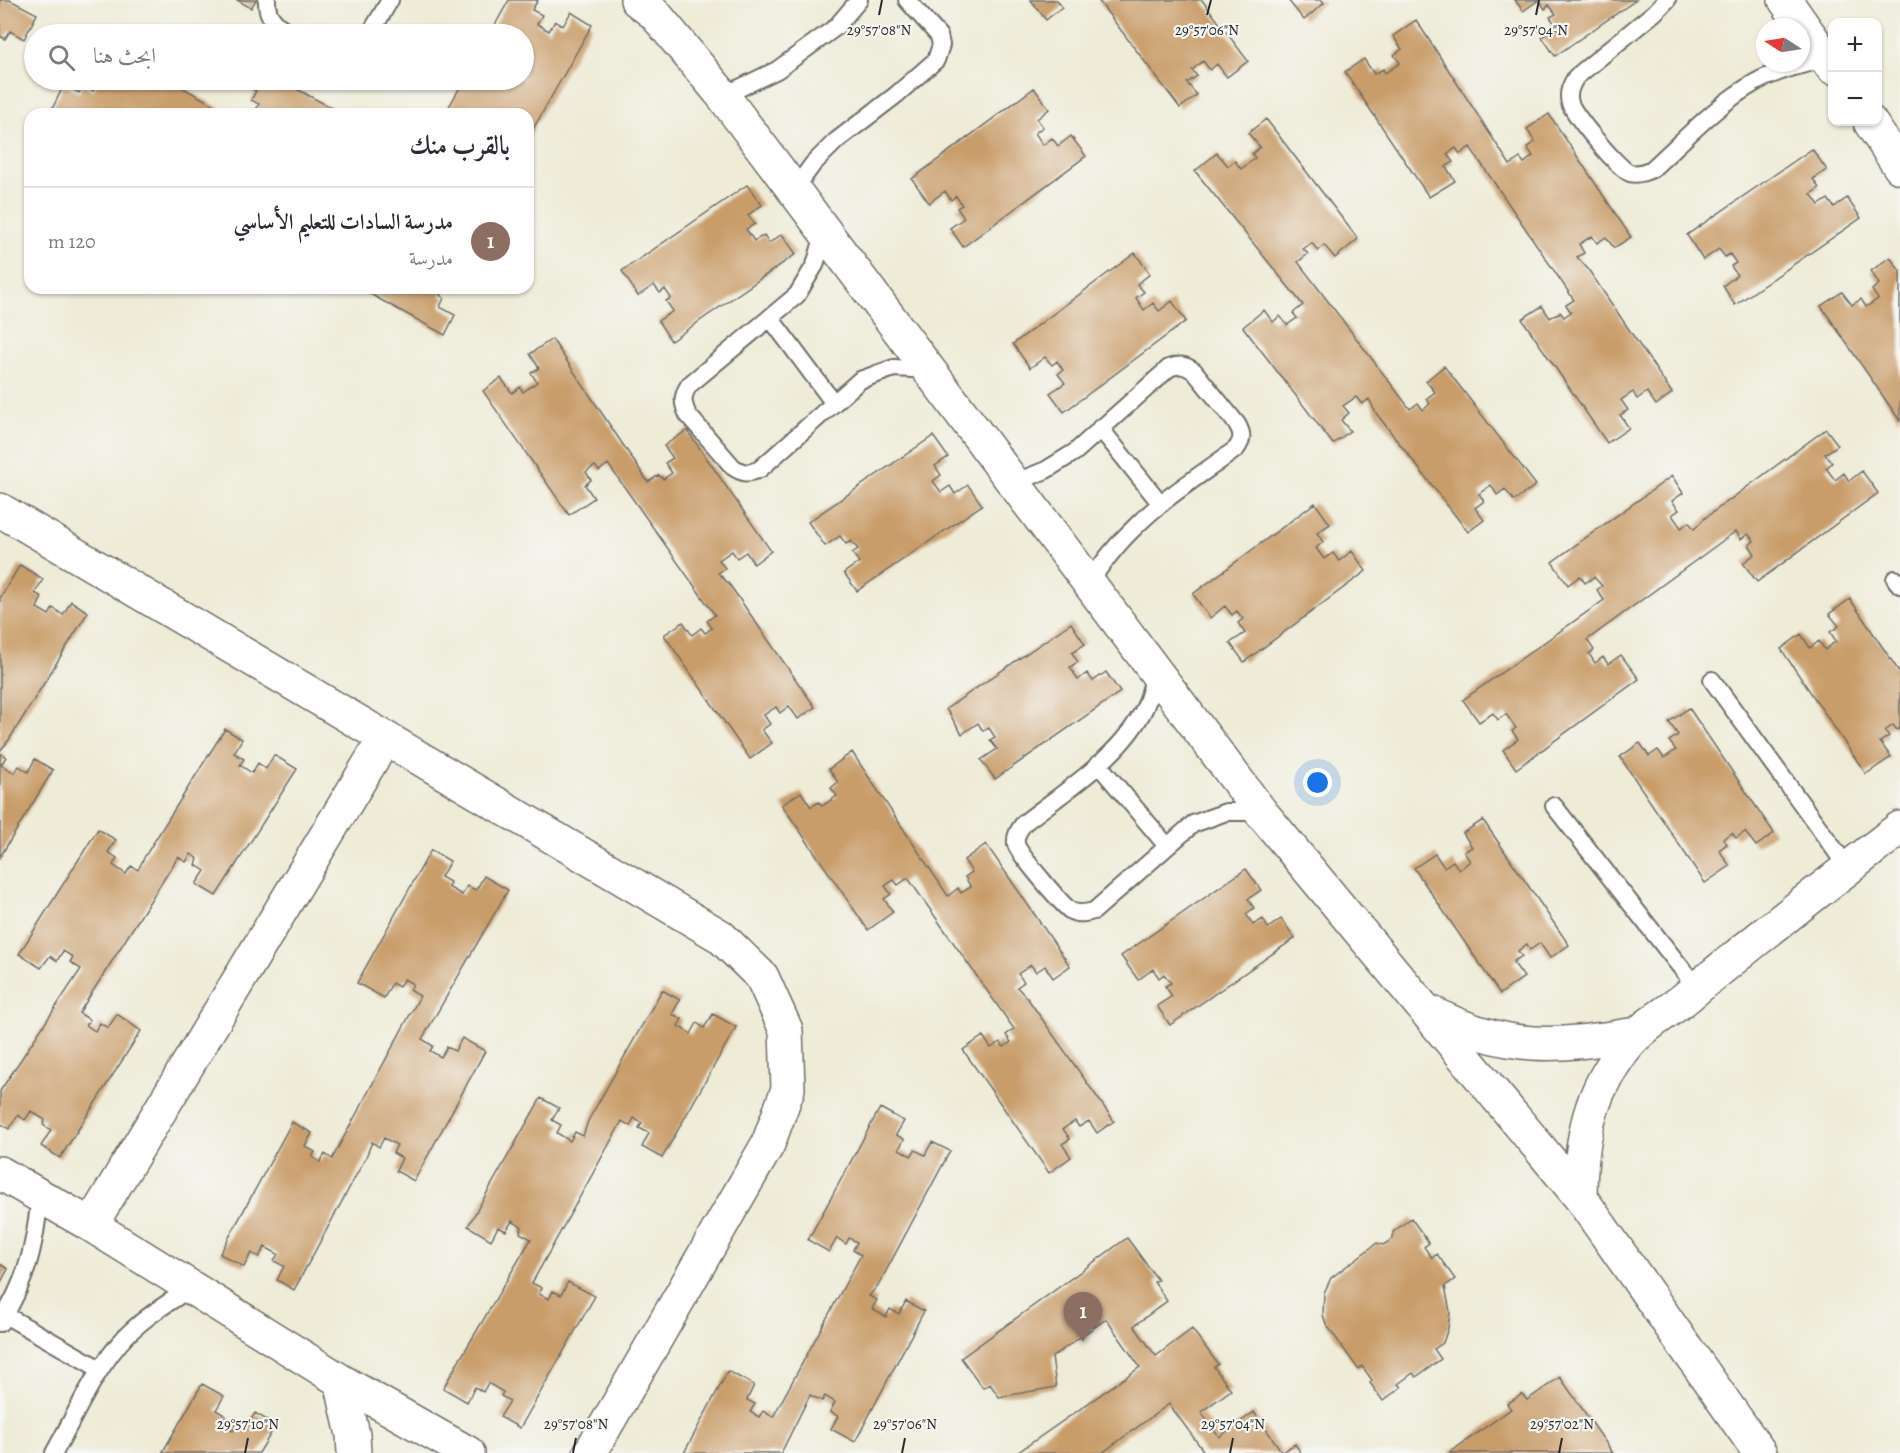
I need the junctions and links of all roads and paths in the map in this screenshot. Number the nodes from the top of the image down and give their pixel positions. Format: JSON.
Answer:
{"nodes":[{"id":1,"x":267,"y":0,"type":"edge"},
{"id":2,"x":390,"y":0,"type":"edge"},
{"id":3,"x":637,"y":0,"type":"edge"},
{"id":4,"x":859,"y":0,"type":"edge"},
{"id":5,"x":907,"y":0,"type":"edge"},
{"id":6,"x":1666,"y":0,"type":"edge"},
{"id":7,"x":1785,"y":0,"type":"edge"},
{"id":8,"x":275,"y":24,"type":"edge"},
{"id":9,"x":376,"y":24,"type":"edge"},
{"id":10,"x":1828,"y":60,"type":"edge"},
{"id":11,"x":1828,"y":63,"type":"edge"},
{"id":12,"x":723,"y":96,"type":"junction"},
{"id":13,"x":1872,"y":126,"type":"edge"},
{"id":14,"x":1900,"y":167,"type":"edge"},
{"id":15,"x":794,"y":190,"type":"junction"},
{"id":16,"x":825,"y":231,"type":"junction"},
{"id":17,"x":771,"y":319,"type":"junction"},
{"id":18,"x":929,"y":370,"type":"junction"},
{"id":19,"x":833,"y":402,"type":"junction"},
{"id":20,"x":1100,"y":428,"type":"junction"},
{"id":21,"x":1014,"y":483,"type":"junction"},
{"id":22,"x":1161,"y":504,"type":"junction"},
{"id":23,"x":0,"y":510,"type":"edge"},
{"id":24,"x":1089,"y":582,"type":"junction"},
{"id":25,"x":1156,"y":671,"type":"junction"},
{"id":26,"x":1712,"y":680,"type":"dead end"},
{"id":27,"x":385,"y":738,"type":"junction"},
{"id":28,"x":1098,"y":764,"type":"junction"},
{"id":29,"x":1554,"y":806,"type":"dead end"},
{"id":30,"x":1261,"y":812,"type":"junction"},
{"id":31,"x":1900,"y":828,"type":"edge"},
{"id":32,"x":1167,"y":846,"type":"junction"},
{"id":33,"x":1848,"y":868,"type":"junction"},
{"id":34,"x":1697,"y":988,"type":"junction"},
{"id":35,"x":1424,"y":1008,"type":"junction"},
{"id":36,"x":1637,"y":1034,"type":"junction"},
{"id":37,"x":0,"y":1173,"type":"edge"},
{"id":38,"x":40,"y":1194,"type":"junction"},
{"id":39,"x":1580,"y":1197,"type":"junction"},
{"id":40,"x":91,"y":1225,"type":"junction"},
{"id":41,"x":193,"y":1287,"type":"junction"},
{"id":42,"x":3,"y":1319,"type":"edge"},
{"id":43,"x":100,"y":1369,"type":"junction"},
{"id":44,"x":341,"y":1381,"type":"junction"},
{"id":45,"x":54,"y":1453,"type":"edge"},
{"id":46,"x":354,"y":1453,"type":"edge"},
{"id":47,"x":468,"y":1453,"type":"edge"},
{"id":48,"x":590,"y":1453,"type":"edge"},
{"id":49,"x":1760,"y":1453,"type":"edge"}],
"edges":[{"from":1,"to":8,"type":"lane"},
{"from":2,"to":9,"type":"lane"},
{"from":3,"to":12,"type":"street"},
{"from":4,"to":12,"type":"lane"},
{"from":5,"to":15,"type":"lane"},
{"from":6,"to":11,"type":"lane"},
{"from":7,"to":10,"type":"street"},
{"from":12,"to":15,"type":"street"},
{"from":13,"to":14,"type":"street"},
{"from":15,"to":16,"type":"street"},
{"from":16,"to":17,"type":"lane"},
{"from":16,"to":18,"type":"street"},
{"from":17,"to":19,"type":"lane"},
{"from":17,"to":19,"type":"lane"},
{"from":18,"to":19,"type":"lane"},
{"from":18,"to":21,"type":"street"},
{"from":20,"to":21,"type":"lane"},
{"from":20,"to":22,"type":"lane"},
{"from":20,"to":22,"type":"lane"},
{"from":21,"to":24,"type":"street"},
{"from":22,"to":24,"type":"lane"},
{"from":23,"to":27,"type":"street"},
{"from":24,"to":25,"type":"street"},
{"from":25,"to":28,"type":"lane"},
{"from":25,"to":30,"type":"street"},
{"from":26,"to":33,"type":"lane"},
{"from":27,"to":40,"type":"street"},
{"from":27,"to":48,"type":"street"},
{"from":28,"to":32,"type":"lane"},
{"from":28,"to":32,"type":"lane"},
{"from":29,"to":34,"type":"lane"},
{"from":30,"to":32,"type":"lane"},
{"from":30,"to":35,"type":"street"},
{"from":31,"to":33,"type":"street"},
{"from":33,"to":34,"type":"street"},
{"from":34,"to":36,"type":"street"},
{"from":35,"to":36,"type":"street"},
{"from":35,"to":39,"type":"street"},
{"from":36,"to":39,"type":"street"},
{"from":37,"to":38,"type":"street"},
{"from":38,"to":40,"type":"street"},
{"from":38,"to":42,"type":"lane"},
{"from":39,"to":49,"type":"street"},
{"from":40,"to":41,"type":"street"},
{"from":41,"to":43,"type":"lane"},
{"from":41,"to":44,"type":"street"},
{"from":42,"to":43,"type":"lane"},
{"from":43,"to":45,"type":"lane"},
{"from":44,"to":46,"type":"street"},
{"from":44,"to":47,"type":"street"}]}
